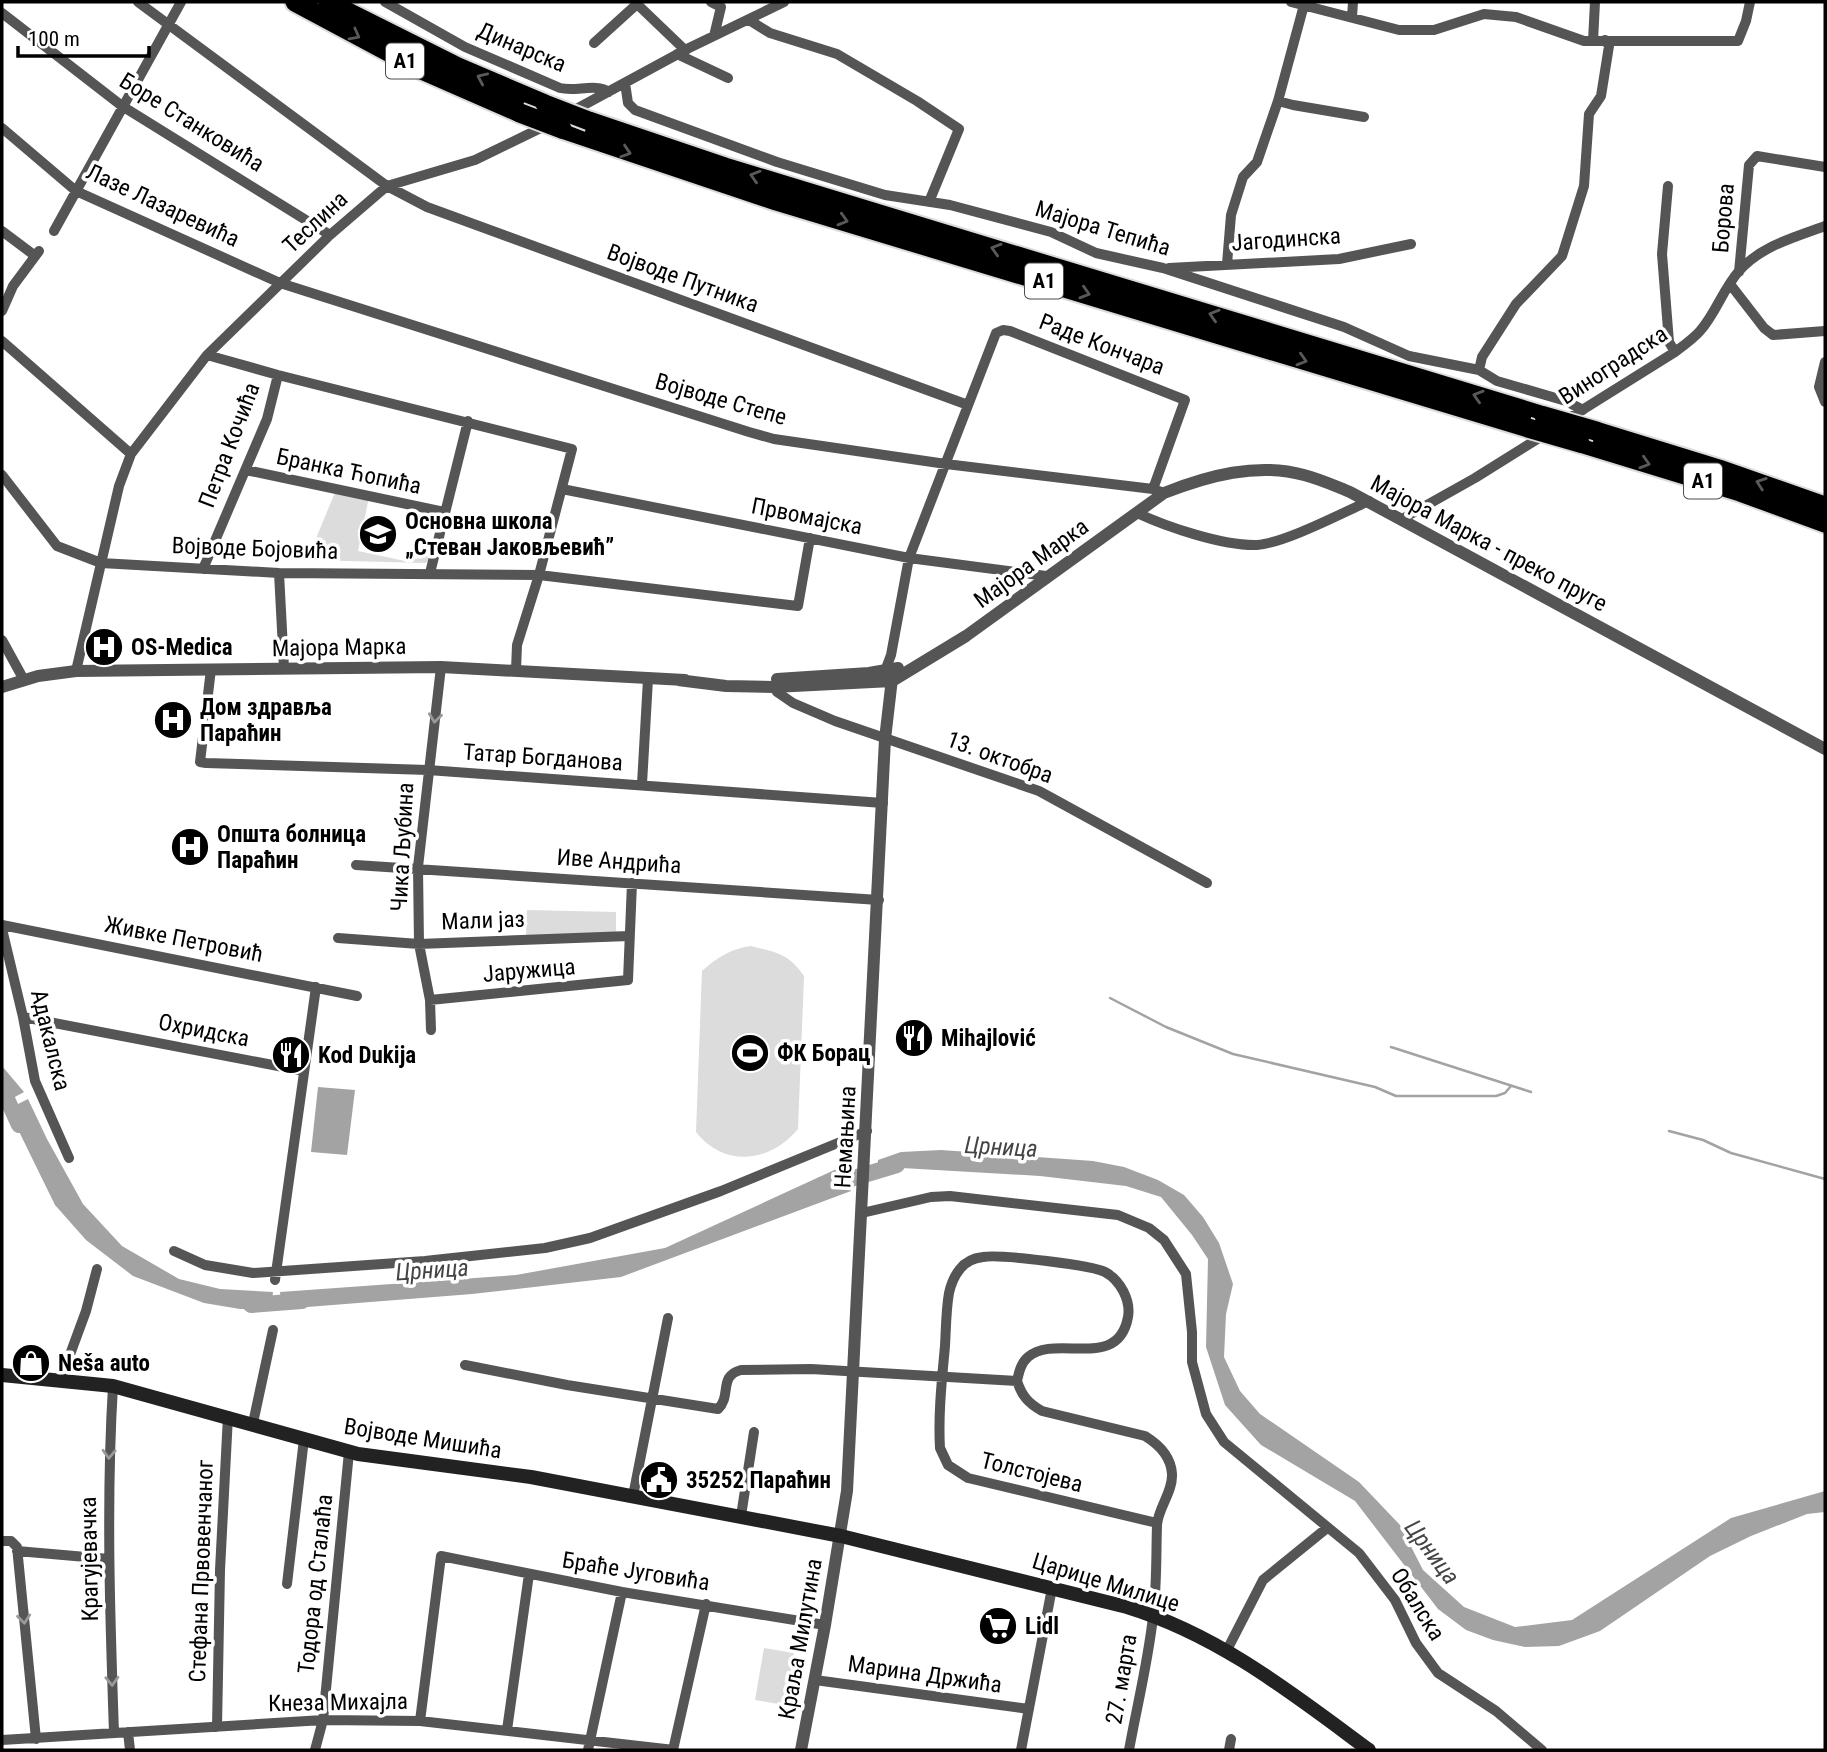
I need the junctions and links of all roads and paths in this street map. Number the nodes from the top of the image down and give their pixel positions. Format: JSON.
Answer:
{"nodes":[{"id":1,"x":138,"y":2,"type":"edge"},
{"id":2,"x":181,"y":2,"type":"edge"},
{"id":3,"x":295,"y":2,"type":"edge"},
{"id":4,"x":328,"y":2,"type":"edge"},
{"id":5,"x":385,"y":2,"type":"edge"},
{"id":6,"x":711,"y":2,"type":"edge"},
{"id":7,"x":785,"y":2,"type":"edge"},
{"id":8,"x":1291,"y":2,"type":"edge"},
{"id":9,"x":1353,"y":2,"type":"edge"},
{"id":10,"x":1595,"y":2,"type":"edge"},
{"id":11,"x":1750,"y":2,"type":"edge"},
{"id":12,"x":1304,"y":5,"type":"junction"},
{"id":13,"x":2,"y":13,"type":"edge"},
{"id":14,"x":1352,"y":17,"type":"junction"},
{"id":15,"x":749,"y":20,"type":"junction"},
{"id":16,"x":168,"y":24,"type":"junction"},
{"id":17,"x":714,"y":36,"type":"junction"},
{"id":18,"x":1593,"y":40,"type":"junction"},
{"id":19,"x":1605,"y":40,"type":"junction"},
{"id":20,"x":594,"y":43,"type":"dead end"},
{"id":21,"x":681,"y":52,"type":"junction"},
{"id":22,"x":728,"y":78,"type":"dead end"},
{"id":23,"x":625,"y":83,"type":"junction"},
{"id":24,"x":609,"y":92,"type":"junction"},
{"id":25,"x":1278,"y":100,"type":"junction"},
{"id":26,"x":122,"y":106,"type":"junction"},
{"id":27,"x":1364,"y":117,"type":"dead end"},
{"id":28,"x":2,"y":128,"type":"edge"},
{"id":29,"x":1825,"y":167,"type":"edge"},
{"id":30,"x":387,"y":186,"type":"junction"},
{"id":31,"x":1668,"y":186,"type":"dead end"},
{"id":32,"x":76,"y":191,"type":"junction"},
{"id":33,"x":929,"y":202,"type":"junction"},
{"id":34,"x":1825,"y":226,"type":"edge"},
{"id":35,"x":2,"y":231,"type":"edge"},
{"id":36,"x":54,"y":231,"type":"dead end"},
{"id":37,"x":330,"y":235,"type":"junction"},
{"id":38,"x":1411,"y":244,"type":"dead end"},
{"id":39,"x":1227,"y":264,"type":"junction"},
{"id":40,"x":1163,"y":268,"type":"junction"},
{"id":41,"x":1739,"y":271,"type":"junction"},
{"id":42,"x":280,"y":283,"type":"junction"},
{"id":43,"x":1730,"y":284,"type":"junction"},
{"id":44,"x":2,"y":311,"type":"edge"},
{"id":45,"x":1825,"y":331,"type":"edge"},
{"id":46,"x":2,"y":341,"type":"edge"},
{"id":47,"x":1675,"y":352,"type":"junction"},
{"id":48,"x":207,"y":355,"type":"junction"},
{"id":49,"x":1825,"y":362,"type":"edge"},
{"id":50,"x":1479,"y":370,"type":"junction"},
{"id":51,"x":278,"y":375,"type":"junction"},
{"id":52,"x":1825,"y":402,"type":"edge"},
{"id":53,"x":968,"y":405,"type":"junction"},
{"id":54,"x":1583,"y":410,"type":"junction"},
{"id":55,"x":468,"y":421,"type":"junction"},
{"id":56,"x":1536,"y":422,"type":"junction"},
{"id":57,"x":131,"y":454,"type":"junction"},
{"id":58,"x":946,"y":464,"type":"junction"},
{"id":59,"x":246,"y":470,"type":"junction"},
{"id":60,"x":2,"y":475,"type":"edge"},
{"id":61,"x":562,"y":489,"type":"junction"},
{"id":62,"x":1159,"y":491,"type":"junction"},
{"id":63,"x":1369,"y":501,"type":"junction"},
{"id":64,"x":1825,"y":506,"type":"edge"},
{"id":65,"x":444,"y":512,"type":"junction"},
{"id":66,"x":1137,"y":513,"type":"junction"},
{"id":67,"x":1402,"y":519,"type":"junction"},
{"id":68,"x":1825,"y":523,"type":"edge"},
{"id":69,"x":1120,"y":524,"type":"joint"},
{"id":70,"x":810,"y":538,"type":"junction"},
{"id":71,"x":909,"y":558,"type":"junction"},
{"id":72,"x":101,"y":563,"type":"junction"},
{"id":73,"x":203,"y":569,"type":"junction"},
{"id":74,"x":279,"y":573,"type":"junction"},
{"id":75,"x":430,"y":573,"type":"junction"},
{"id":76,"x":539,"y":575,"type":"junction"},
{"id":77,"x":1046,"y":576,"type":"junction"},
{"id":78,"x":2,"y":640,"type":"edge"},
{"id":79,"x":441,"y":667,"type":"junction"},
{"id":80,"x":284,"y":668,"type":"junction"},
{"id":81,"x":211,"y":669,"type":"junction"},
{"id":82,"x":516,"y":670,"type":"junction"},
{"id":83,"x":76,"y":671,"type":"junction"},
{"id":84,"x":888,"y":676,"type":"junction"},
{"id":85,"x":648,"y":679,"type":"junction"},
{"id":86,"x":24,"y":680,"type":"junction"},
{"id":87,"x":678,"y":680,"type":"junction"},
{"id":88,"x":2,"y":687,"type":"edge"},
{"id":89,"x":774,"y":687,"type":"junction"},
{"id":90,"x":886,"y":739,"type":"junction"},
{"id":91,"x":1825,"y":749,"type":"edge"},
{"id":92,"x":428,"y":770,"type":"junction"},
{"id":93,"x":642,"y":784,"type":"junction"},
{"id":94,"x":883,"y":803,"type":"junction"},
{"id":95,"x":356,"y":865,"type":"dead end"},
{"id":96,"x":418,"y":867,"type":"junction"},
{"id":97,"x":632,"y":883,"type":"junction"},
{"id":98,"x":1206,"y":883,"type":"dead end"},
{"id":99,"x":879,"y":901,"type":"junction"},
{"id":100,"x":2,"y":927,"type":"edge"},
{"id":101,"x":629,"y":936,"type":"junction"},
{"id":102,"x":338,"y":939,"type":"dead end"},
{"id":103,"x":419,"y":944,"type":"junction"},
{"id":104,"x":316,"y":987,"type":"junction"},
{"id":105,"x":357,"y":996,"type":"dead end"},
{"id":106,"x":430,"y":1000,"type":"junction"},
{"id":107,"x":23,"y":1017,"type":"junction"},
{"id":108,"x":431,"y":1030,"type":"dead end"},
{"id":109,"x":304,"y":1072,"type":"junction"},
{"id":110,"x":867,"y":1136,"type":"junction"},
{"id":111,"x":69,"y":1158,"type":"dead end"},
{"id":112,"x":863,"y":1209,"type":"junction"},
{"id":113,"x":174,"y":1251,"type":"dead end"},
{"id":114,"x":97,"y":1269,"type":"dead end"},
{"id":115,"x":276,"y":1275,"type":"junction"},
{"id":116,"x":668,"y":1318,"type":"dead end"},
{"id":117,"x":273,"y":1329,"type":"dead end"},
{"id":118,"x":465,"y":1365,"type":"dead end"},
{"id":119,"x":853,"y":1371,"type":"junction"},
{"id":120,"x":2,"y":1375,"type":"edge"},
{"id":121,"x":943,"y":1376,"type":"junction"},
{"id":122,"x":61,"y":1379,"type":"junction"},
{"id":123,"x":1017,"y":1381,"type":"junction"},
{"id":124,"x":113,"y":1386,"type":"junction"},
{"id":125,"x":652,"y":1399,"type":"junction"},
{"id":126,"x":228,"y":1416,"type":"junction"},
{"id":127,"x":253,"y":1423,"type":"junction"},
{"id":128,"x":754,"y":1432,"type":"dead end"},
{"id":129,"x":304,"y":1439,"type":"junction"},
{"id":130,"x":349,"y":1452,"type":"junction"},
{"id":131,"x":634,"y":1496,"type":"junction"},
{"id":132,"x":741,"y":1516,"type":"junction"},
{"id":133,"x":1157,"y":1523,"type":"junction"},
{"id":134,"x":1327,"y":1528,"type":"junction"},
{"id":135,"x":841,"y":1536,"type":"junction"},
{"id":136,"x":2,"y":1541,"type":"edge"},
{"id":137,"x":17,"y":1551,"type":"junction"},
{"id":138,"x":109,"y":1559,"type":"junction"},
{"id":139,"x":529,"y":1574,"type":"junction"},
{"id":140,"x":286,"y":1584,"type":"dead end"},
{"id":141,"x":1052,"y":1588,"type":"junction"},
{"id":142,"x":622,"y":1592,"type":"junction"},
{"id":143,"x":706,"y":1604,"type":"junction"},
{"id":144,"x":1153,"y":1615,"type":"junction"},
{"id":145,"x":825,"y":1625,"type":"junction"},
{"id":146,"x":1227,"y":1650,"type":"junction"},
{"id":147,"x":815,"y":1680,"type":"junction"},
{"id":148,"x":1029,"y":1709,"type":"junction"},
{"id":149,"x":323,"y":1720,"type":"junction"},
{"id":150,"x":419,"y":1721,"type":"junction"},
{"id":151,"x":217,"y":1727,"type":"junction"},
{"id":152,"x":507,"y":1730,"type":"junction"},
{"id":153,"x":128,"y":1732,"type":"junction"},
{"id":154,"x":114,"y":1733,"type":"junction"},
{"id":155,"x":40,"y":1738,"type":"junction"},
{"id":156,"x":2,"y":1740,"type":"edge"},
{"id":157,"x":589,"y":1746,"type":"edge"},
{"id":158,"x":45,"y":1750,"type":"edge"},
{"id":159,"x":130,"y":1750,"type":"edge"},
{"id":160,"x":314,"y":1750,"type":"edge"},
{"id":161,"x":673,"y":1750,"type":"edge"},
{"id":162,"x":801,"y":1750,"type":"edge"},
{"id":163,"x":1021,"y":1750,"type":"edge"},
{"id":164,"x":1129,"y":1750,"type":"edge"},
{"id":165,"x":1369,"y":1750,"type":"edge"},
{"id":166,"x":1542,"y":1750,"type":"edge"}],
"edges":[{"from":1,"to":16,"type":"street","name":"Војводе Путника"},
{"from":2,"to":16,"type":"street"},
{"from":3,"to":56,"type":"highway","number":"A1","one_way":true,"bridge":true},
{"from":56,"to":4,"type":"highway","number":"A1","one_way":true,"bridge":true},
{"from":5,"to":24,"type":"street","name":"Динарска"},
{"from":6,"to":17,"type":"street"},
{"from":7,"to":15,"type":"street","name":"Теслина"},
{"from":8,"to":12,"type":"street"},
{"from":9,"to":14,"type":"street"},
{"from":10,"to":18,"type":"street"},
{"from":11,"to":19,"type":"street"},
{"from":12,"to":14,"type":"street"},
{"from":12,"to":25,"type":"street"},
{"from":13,"to":26,"type":"street","name":"Боре Станковића"},
{"from":14,"to":18,"type":"street"},
{"from":15,"to":17,"type":"street","name":"Теслина"},
{"from":15,"to":33,"type":"street"},
{"from":16,"to":26,"type":"street"},
{"from":16,"to":30,"type":"street","name":"Војводе Путника"},
{"from":17,"to":21,"type":"street","name":"Теслина"},
{"from":18,"to":19,"type":"street"},
{"from":19,"to":50,"type":"street"},
{"from":20,"to":21,"type":"street"},
{"from":21,"to":22,"type":"street"},
{"from":21,"to":23,"type":"street","name":"Теслина"},
{"from":23,"to":24,"type":"street","name":"Теслина"},
{"from":23,"to":33,"type":"street","name":"Мајора Тепића"},
{"from":24,"to":30,"type":"street","name":"Теслина"},
{"from":25,"to":27,"type":"street"},
{"from":25,"to":39,"type":"street"},
{"from":26,"to":32,"type":"street"},
{"from":26,"to":37,"type":"street","name":"Боре Станковића"},
{"from":28,"to":32,"type":"street","name":"Лазе Лазаревића"},
{"from":29,"to":41,"type":"street","name":"Борова"},
{"from":30,"to":37,"type":"street","name":"Теслина"},
{"from":30,"to":53,"type":"street","name":"Војводе Путника"},
{"from":31,"to":47,"type":"street"},
{"from":32,"to":36,"type":"street"},
{"from":32,"to":42,"type":"street","name":"Лазе Лазаревића"},
{"from":33,"to":40,"type":"street","name":"Мајора Тепића"},
{"from":34,"to":41,"type":"street","name":"Виноградска"},
{"from":35,"to":44,"type":"street"},
{"from":37,"to":42,"type":"street","name":"Теслина"},
{"from":38,"to":39,"type":"street","name":"Јагодинска"},
{"from":39,"to":40,"type":"street","name":"Јагодинска"},
{"from":40,"to":50,"type":"street","name":"Мајора Тепића"},
{"from":41,"to":43,"type":"street","name":"Виноградска"},
{"from":42,"to":48,"type":"street","name":"Теслина"},
{"from":42,"to":58,"type":"street","name":"Војводе Степе"},
{"from":43,"to":45,"type":"street"},
{"from":43,"to":47,"type":"street","name":"Виноградска"},
{"from":46,"to":57,"type":"street"},
{"from":47,"to":54,"type":"street","name":"Виноградска"},
{"from":48,"to":51,"type":"street"},
{"from":48,"to":57,"type":"street","name":"Теслина"},
{"from":49,"to":52,"type":"street"},
{"from":50,"to":54,"type":"street","name":"Мајора Тепића"},
{"from":51,"to":55,"type":"street"},
{"from":51,"to":59,"type":"street","name":"Петра Кочића"},
{"from":53,"to":58,"type":"street"},
{"from":53,"to":62,"type":"street","name":"Раде Кончара"},
{"from":54,"to":67,"type":"street","name":"Виноградска"},
{"from":55,"to":61,"type":"street"},
{"from":55,"to":65,"type":"street"},
{"from":64,"to":56,"type":"highway","number":"A1","one_way":true,"bridge":true},
{"from":56,"to":68,"type":"highway","number":"A1","one_way":true,"bridge":true},
{"from":57,"to":72,"type":"street","name":"Теслина"},
{"from":58,"to":62,"type":"street","name":"Војводе Степе"},
{"from":58,"to":71,"type":"street"},
{"from":59,"to":65,"type":"street","name":"Бранка Ћопића"},
{"from":59,"to":73,"type":"street","name":"Петра Кочића"},
{"from":60,"to":72,"type":"street","name":"Војводе Бојовића"},
{"from":61,"to":70,"type":"street","name":"Првомајска"},
{"from":61,"to":76,"type":"street"},
{"from":62,"to":63,"type":"street","name":"Мајора Марка - преко пруге"},
{"from":62,"to":66,"type":"street","name":"Мајора Марка - преко пруге"},
{"from":63,"to":66,"type":"street"},
{"from":63,"to":67,"type":"street","name":"Мајора Марка - преко пруге"},
{"from":65,"to":75,"type":"street"},
{"from":66,"to":69,"type":"street","name":"Мајора Марка - преко пруге"},
{"from":67,"to":91,"type":"street","name":"Мајора Марка - преко пруге"},
{"from":69,"to":77,"type":"street","name":"Мајора Марка"},
{"from":70,"to":71,"type":"street","name":"Првомајска"},
{"from":70,"to":76,"type":"street","name":"Војводе Бојовића"},
{"from":71,"to":77,"type":"street","name":"Првомајска"},
{"from":71,"to":84,"type":"street"},
{"from":72,"to":73,"type":"street","name":"Војводе Бојовића"},
{"from":72,"to":83,"type":"street","name":"Теслина"},
{"from":73,"to":74,"type":"street","name":"Војводе Бојовића"},
{"from":74,"to":75,"type":"street","name":"Војводе Бојовића"},
{"from":74,"to":80,"type":"street"},
{"from":75,"to":76,"type":"street","name":"Војводе Бојовића"},
{"from":76,"to":82,"type":"street"},
{"from":77,"to":84,"type":"street","name":"Мајора Марка"},
{"from":78,"to":86,"type":"street"},
{"from":79,"to":80,"type":"street","name":"Мајора Марка"},
{"from":79,"to":82,"type":"street","name":"Мајора Марка"},
{"from":79,"to":92,"type":"street","name":"Чика Љубина","one_way":true},
{"from":80,"to":81,"type":"street","name":"Мајора Марка"},
{"from":81,"to":83,"type":"street","name":"Мајора Марка"},
{"from":81,"to":92,"type":"street","name":"Татар Богданова"},
{"from":82,"to":85,"type":"street","name":"Мајора Марка"},
{"from":83,"to":86,"type":"street","name":"Мајора Марка"},
{"from":84,"to":87,"type":"street","name":"Мајора Марка"},
{"from":84,"to":89,"type":"street","name":"Мајора Марка"},
{"from":84,"to":90,"type":"street","name":"Немањина"},
{"from":85,"to":87,"type":"street","name":"Мајора Марка"},
{"from":85,"to":93,"type":"street"},
{"from":86,"to":88,"type":"street","name":"Мајора Марка"},
{"from":87,"to":89,"type":"street","name":"Мајора Марка"},
{"from":89,"to":90,"type":"street","name":"13. октобра"},
{"from":90,"to":94,"type":"street","name":"Немањина"},
{"from":90,"to":98,"type":"street","name":"13. октобра"},
{"from":92,"to":93,"type":"street","name":"Татар Богданова"},
{"from":92,"to":96,"type":"street","name":"Чика Љубина"},
{"from":93,"to":94,"type":"street","name":"Татар Богданова"},
{"from":94,"to":99,"type":"street","name":"Немањина"},
{"from":95,"to":96,"type":"street","name":"Иве Андрића"},
{"from":96,"to":97,"type":"street","name":"Иве Андрића"},
{"from":96,"to":103,"type":"street","name":"Чика Љубина"},
{"from":97,"to":99,"type":"street","name":"Иве Андрића"},
{"from":97,"to":101,"type":"street"},
{"from":99,"to":110,"type":"street","name":"Немањина"},
{"from":100,"to":104,"type":"street","name":"Живке Петровић"},
{"from":100,"to":107,"type":"street","name":"Адакалска"},
{"from":101,"to":103,"type":"street","name":"Мали јаз"},
{"from":101,"to":106,"type":"street","name":"Јаружица"},
{"from":102,"to":103,"type":"street","name":"Мали јаз"},
{"from":103,"to":106,"type":"street","name":"Чика Љубина"},
{"from":104,"to":105,"type":"street","name":"Живке Петровић"},
{"from":104,"to":109,"type":"street"},
{"from":106,"to":108,"type":"street","name":"Чика Љубина"},
{"from":107,"to":109,"type":"street","name":"Охридска"},
{"from":107,"to":111,"type":"street","name":"Адакалска"},
{"from":109,"to":115,"type":"street"},
{"from":110,"to":112,"type":"street","name":"Немањина"},
{"from":110,"to":115,"type":"street"},
{"from":112,"to":119,"type":"street","name":"Немањина"},
{"from":112,"to":134,"type":"street","name":"Обалска"},
{"from":113,"to":115,"type":"street"},
{"from":114,"to":122,"type":"street"},
{"from":116,"to":125,"type":"street"},
{"from":117,"to":127,"type":"street"},
{"from":118,"to":125,"type":"street"},
{"from":119,"to":121,"type":"street"},
{"from":119,"to":125,"type":"street"},
{"from":119,"to":135,"type":"street","name":"Немањина"},
{"from":120,"to":122,"type":"main road","name":"Војводе Мишића"},
{"from":121,"to":123,"type":"street"},
{"from":121,"to":123,"type":"street","name":"Толстојева"},
{"from":121,"to":133,"type":"street","name":"Толстојева"},
{"from":122,"to":124,"type":"main road","name":"Војводе Мишића"},
{"from":123,"to":133,"type":"street","name":"27. марта"},
{"from":124,"to":126,"type":"main road","name":"Војводе Мишића"},
{"from":124,"to":138,"type":"street","name":"Крагујевачка","one_way":true},
{"from":125,"to":131,"type":"street"},
{"from":126,"to":127,"type":"main road","name":"Војводе Мишића"},
{"from":126,"to":151,"type":"street","name":"Стефана Првовенчаног"},
{"from":127,"to":129,"type":"main road","name":"Војводе Мишића"},
{"from":128,"to":132,"type":"street"},
{"from":129,"to":130,"type":"main road","name":"Војводе Мишића"},
{"from":129,"to":140,"type":"street"},
{"from":130,"to":131,"type":"main road","name":"Војводе Мишића"},
{"from":130,"to":149,"type":"street","name":"Тодора од Сталаћа"},
{"from":131,"to":132,"type":"main road","name":"Војводе Мишића"},
{"from":132,"to":135,"type":"main road","name":"Војводе Мишића"},
{"from":133,"to":144,"type":"street","name":"27. марта"},
{"from":134,"to":146,"type":"street"},
{"from":134,"to":166,"type":"street","name":"Обалска"},
{"from":135,"to":141,"type":"main road","name":"Царице Милице"},
{"from":135,"to":145,"type":"street","name":"Краља Милутина"},
{"from":136,"to":137,"type":"street"},
{"from":137,"to":138,"type":"street"},
{"from":137,"to":155,"type":"street","one_way":true},
{"from":138,"to":154,"type":"street","name":"Крагујевачка","one_way":true},
{"from":139,"to":142,"type":"street","name":"Браће Југовића"},
{"from":139,"to":150,"type":"street","name":"Браће Југовића"},
{"from":139,"to":152,"type":"street"},
{"from":141,"to":144,"type":"main road","name":"Царице Милице"},
{"from":141,"to":148,"type":"street"},
{"from":142,"to":143,"type":"street","name":"Браће Југовића"},
{"from":142,"to":157,"type":"street"},
{"from":143,"to":145,"type":"street","name":"Браће Југовића"},
{"from":143,"to":161,"type":"street"},
{"from":144,"to":146,"type":"main road","name":"Царице Милице"},
{"from":144,"to":164,"type":"street","name":"27. марта"},
{"from":145,"to":147,"type":"street","name":"Краља Милутина"},
{"from":146,"to":165,"type":"main road","name":"Царице Милице"},
{"from":147,"to":148,"type":"street","name":"Марина Држића"},
{"from":147,"to":162,"type":"street","name":"Краља Милутина"},
{"from":148,"to":163,"type":"street"},
{"from":149,"to":150,"type":"street","name":"Кнеза Михајла"},
{"from":149,"to":151,"type":"street","name":"Кнеза Михајла"},
{"from":149,"to":160,"type":"street","name":"Тодора од Сталаћа"},
{"from":150,"to":152,"type":"street","name":"Кнеза Михајла"},
{"from":151,"to":153,"type":"street","name":"Кнеза Михајла"},
{"from":152,"to":157,"type":"street","name":"Кнеза Михајла"},
{"from":153,"to":154,"type":"street","name":"Кнеза Михајла"},
{"from":153,"to":159,"type":"street"},
{"from":154,"to":155,"type":"street","name":"Кнеза Михајла"},
{"from":155,"to":156,"type":"street","name":"Кнеза Михајла"},
{"from":155,"to":158,"type":"street"},
{"from":157,"to":161,"type":"street","name":"Кнеза Михајла"}]}
